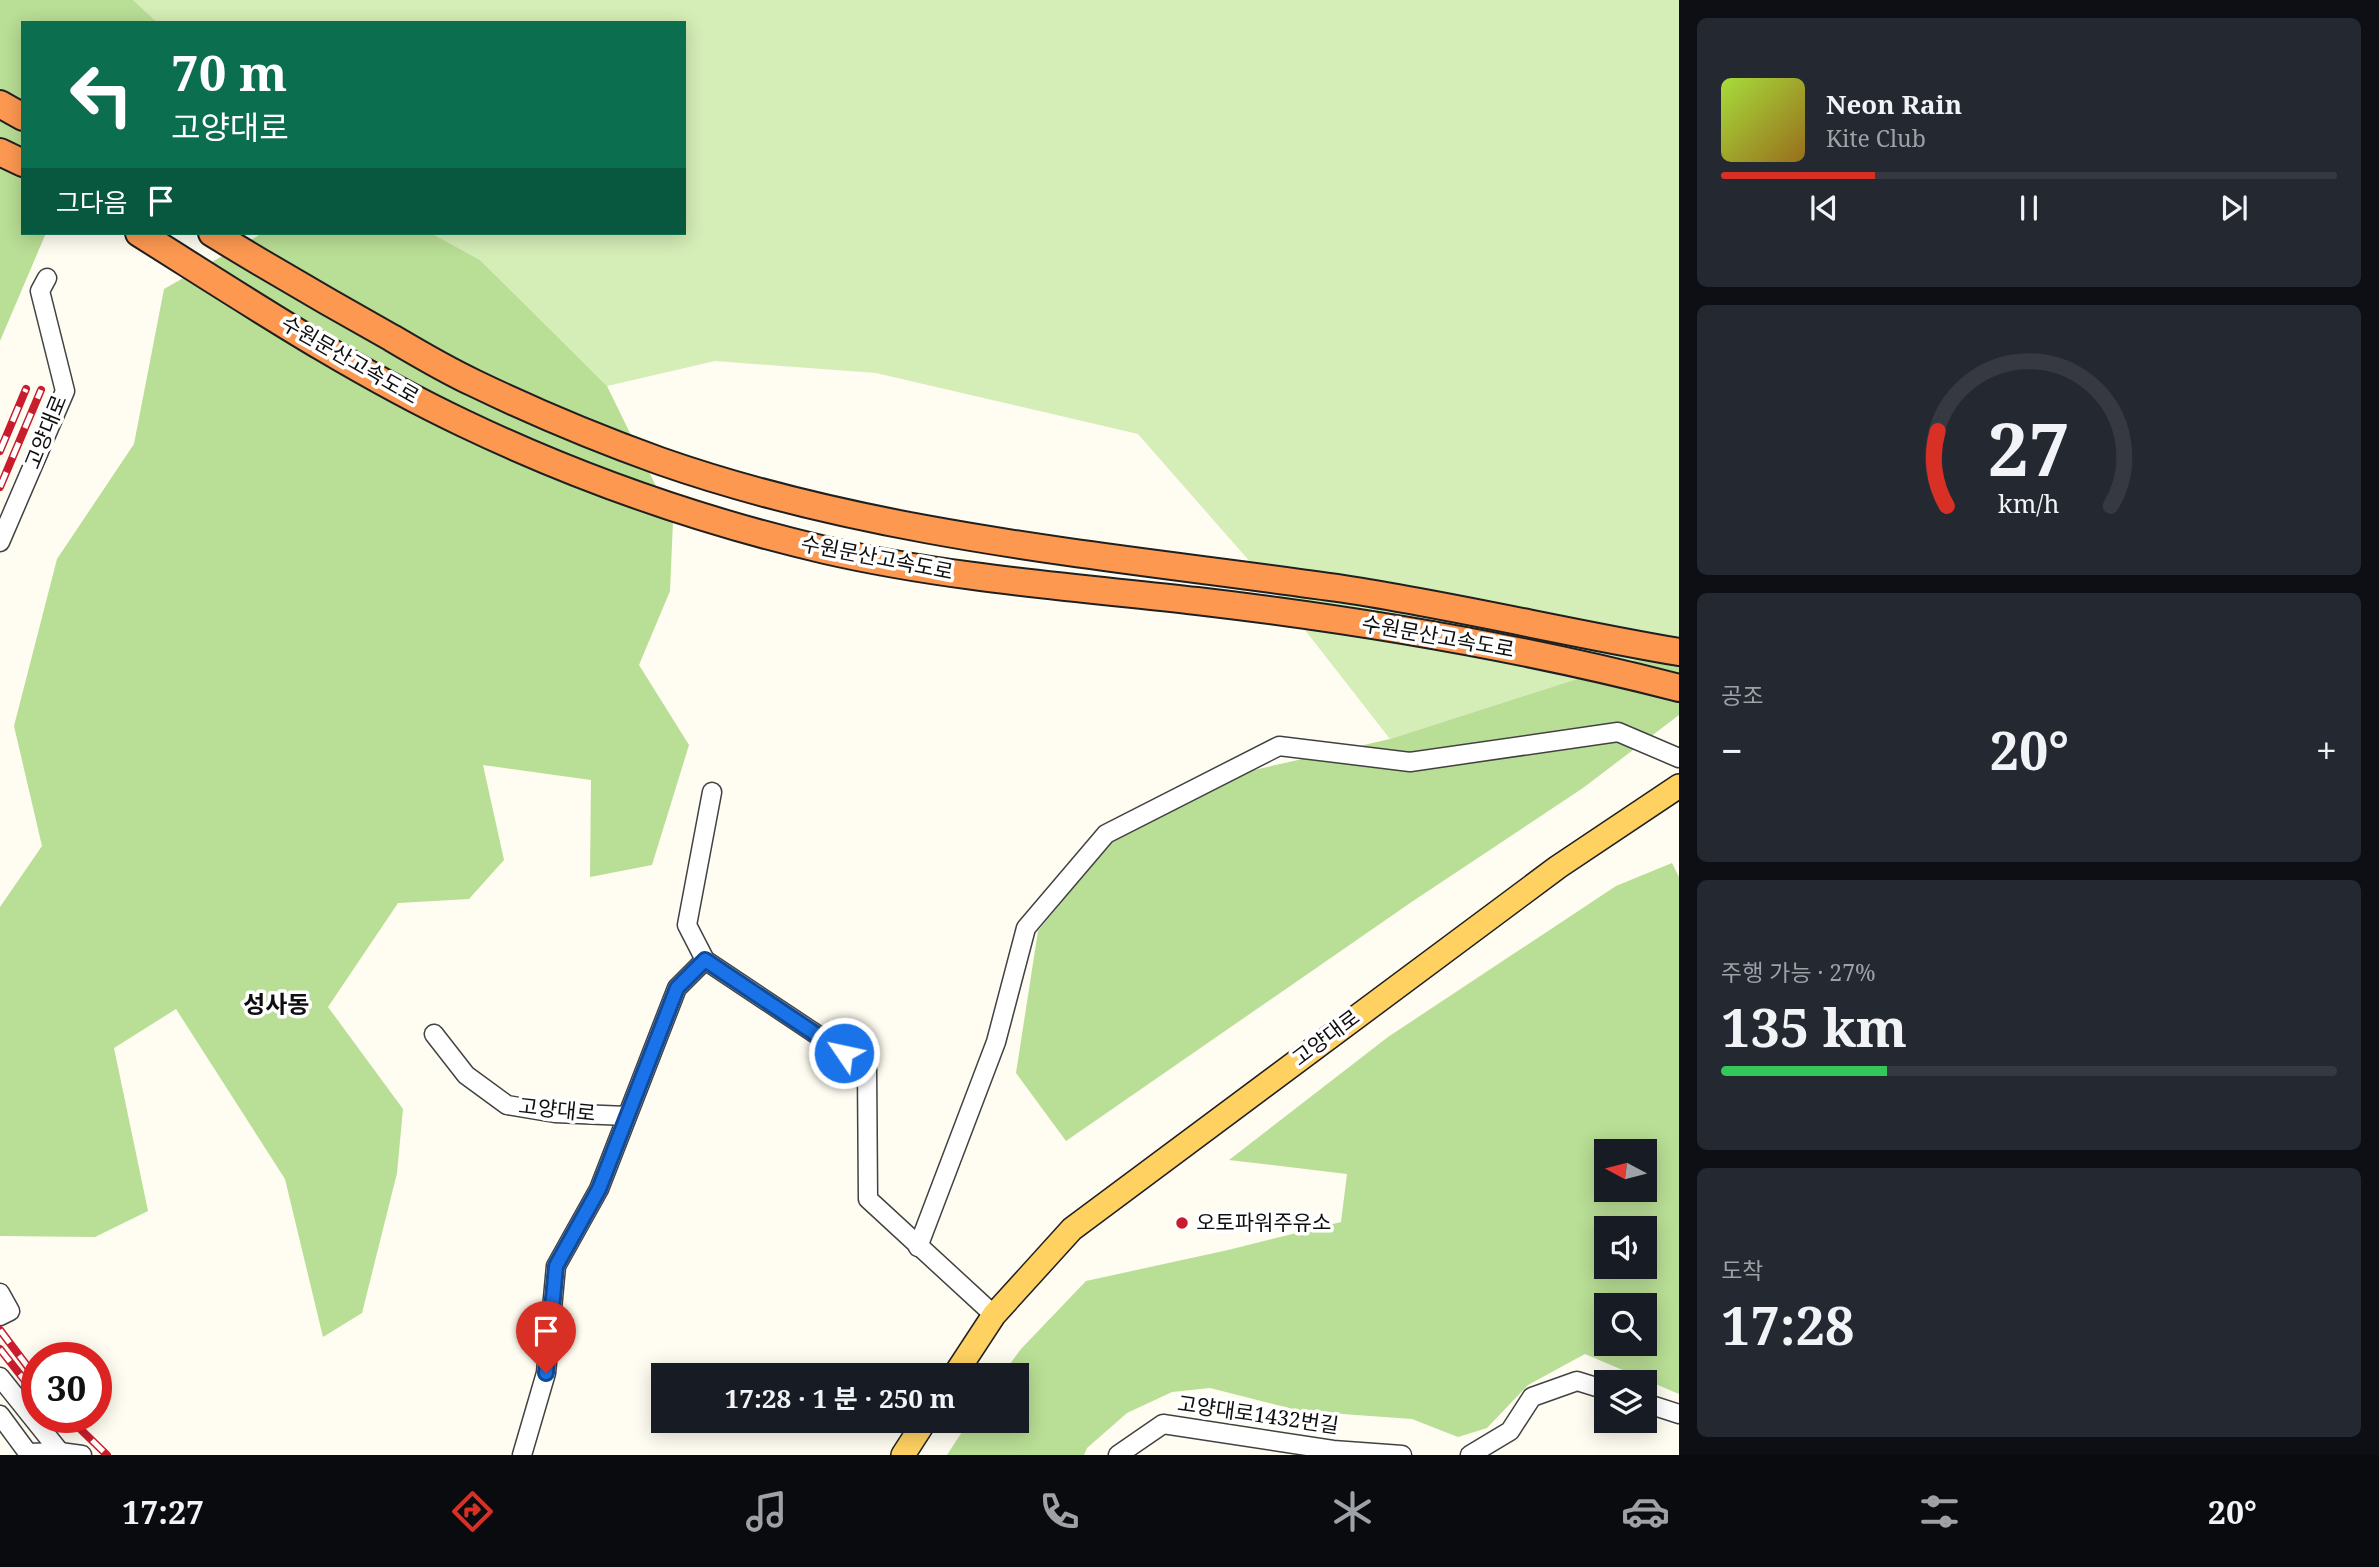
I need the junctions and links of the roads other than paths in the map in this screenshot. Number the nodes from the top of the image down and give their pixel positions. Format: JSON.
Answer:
{"nodes":[{"id":1,"x":0,"y":104,"type":"edge"},
{"id":2,"x":21,"y":116,"type":"edge"},
{"id":3,"x":0,"y":152,"type":"edge"},
{"id":4,"x":21,"y":162,"type":"edge"},
{"id":5,"x":215,"y":235,"type":"edge"},
{"id":6,"x":148,"y":238,"type":"edge"},
{"id":7,"x":47,"y":278,"type":"dead end"},
{"id":8,"x":0,"y":542,"type":"edge"},
{"id":9,"x":1679,"y":652,"type":"edge"},
{"id":10,"x":1679,"y":688,"type":"edge"},
{"id":11,"x":1679,"y":758,"type":"edge"},
{"id":12,"x":1679,"y":786,"type":"edge"},
{"id":13,"x":712,"y":792,"type":"dead end"},
{"id":14,"x":705,"y":960,"type":"junction"},
{"id":15,"x":434,"y":1034,"type":"dead end"},
{"id":16,"x":626,"y":1116,"type":"junction"},
{"id":17,"x":918,"y":1247,"type":"junction"},
{"id":18,"x":0,"y":1293,"type":"edge"},
{"id":19,"x":994,"y":1315,"type":"junction"},
{"id":20,"x":0,"y":1316,"type":"edge"},
{"id":21,"x":963,"y":1363,"type":"edge"},
{"id":22,"x":0,"y":1377,"type":"edge"},
{"id":23,"x":1594,"y":1386,"type":"edge"},
{"id":24,"x":1657,"y":1407,"type":"edge"},
{"id":25,"x":1679,"y":1414,"type":"edge"},
{"id":26,"x":0,"y":1415,"type":"edge"},
{"id":27,"x":917,"y":1433,"type":"edge"},
{"id":28,"x":60,"y":1452,"type":"junction"},
{"id":29,"x":1333,"y":1452,"type":"edge"},
{"id":30,"x":82,"y":1455,"type":"edge"},
{"id":31,"x":522,"y":1455,"type":"edge"},
{"id":32,"x":903,"y":1455,"type":"edge"},
{"id":33,"x":1118,"y":1455,"type":"edge"},
{"id":34,"x":1402,"y":1455,"type":"edge"},
{"id":35,"x":1470,"y":1455,"type":"edge"}],
"edges":[{"from":1,"to":2,"type":"highway"},
{"from":3,"to":4,"type":"highway"},
{"from":5,"to":9,"type":"highway","name":"수원문산고속도로"},
{"from":6,"to":10,"type":"highway","name":"수원문산고속도로"},
{"from":7,"to":8,"type":"street","name":"고양대로"},
{"from":11,"to":17,"type":"street"},
{"from":12,"to":19,"type":"main road","name":"고양대로"},
{"from":13,"to":14,"type":"street"},
{"from":14,"to":16,"type":"street","name":"고양대로"},
{"from":14,"to":17,"type":"street"},
{"from":15,"to":16,"type":"street","name":"고양대로"},
{"from":16,"to":31,"type":"street","name":"고양대로"},
{"from":17,"to":19,"type":"street"},
{"from":18,"to":20,"type":"street"},
{"from":19,"to":21,"type":"main road","name":"고양대로"},
{"from":22,"to":28,"type":"street"},
{"from":23,"to":35,"type":"street"},
{"from":24,"to":25,"type":"street"},
{"from":26,"to":28,"type":"street"},
{"from":27,"to":32,"type":"main road"},
{"from":28,"to":30,"type":"street"},
{"from":29,"to":33,"type":"street","name":"고양대로1432번길"},
{"from":29,"to":34,"type":"street","name":"고양대로1432번길"}]}
